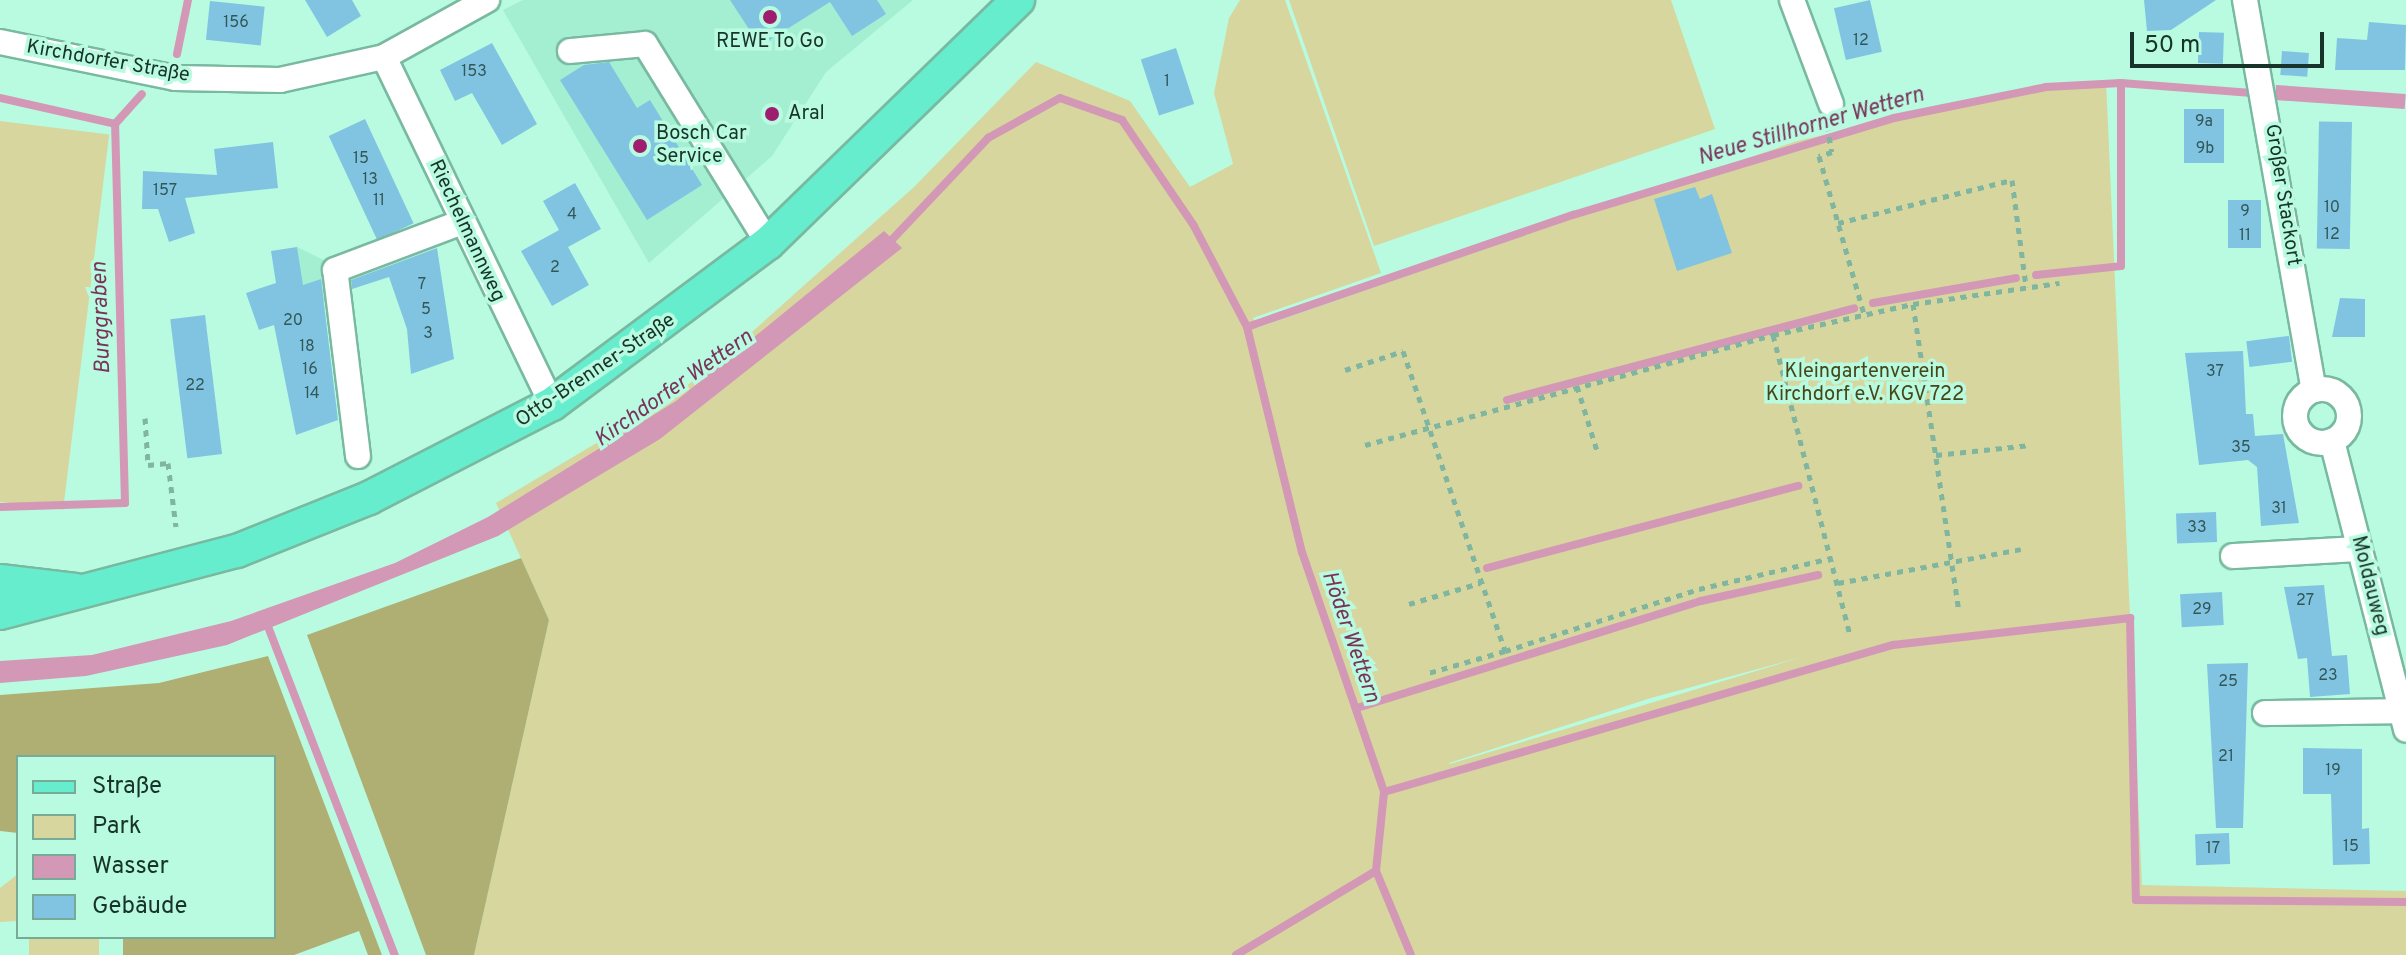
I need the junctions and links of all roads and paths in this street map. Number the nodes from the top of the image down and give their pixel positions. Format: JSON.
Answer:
{"nodes":[{"id":1,"x":487,"y":0,"type":"edge"},
{"id":2,"x":1018,"y":0,"type":"edge"},
{"id":3,"x":1792,"y":0,"type":"edge"},
{"id":4,"x":2245,"y":0,"type":"edge"},
{"id":5,"x":0,"y":42,"type":"edge"},
{"id":6,"x":570,"y":51,"type":"dead end"},
{"id":7,"x":384,"y":57,"type":"junction"},
{"id":8,"x":1831,"y":104,"type":"dead end"},
{"id":9,"x":1831,"y":140,"type":"dead end"},
{"id":10,"x":462,"y":222,"type":"junction"},
{"id":11,"x":1838,"y":223,"type":"junction"},
{"id":12,"x":768,"y":243,"type":"junction"},
{"id":13,"x":2059,"y":283,"type":"dead end"},
{"id":14,"x":2027,"y":287,"type":"junction"},
{"id":15,"x":1913,"y":304,"type":"junction"},
{"id":16,"x":1865,"y":318,"type":"junction"},
{"id":17,"x":1773,"y":335,"type":"junction"},
{"id":18,"x":1345,"y":370,"type":"dead end"},
{"id":19,"x":1577,"y":386,"type":"junction"},
{"id":20,"x":2314,"y":390,"type":"junction"},
{"id":21,"x":552,"y":404,"type":"junction"},
{"id":22,"x":145,"y":418,"type":"dead end"},
{"id":23,"x":1429,"y":427,"type":"junction"},
{"id":24,"x":2332,"y":441,"type":"junction"},
{"id":25,"x":1365,"y":445,"type":"dead end"},
{"id":26,"x":2030,"y":445,"type":"dead end"},
{"id":27,"x":1598,"y":454,"type":"dead end"},
{"id":28,"x":1936,"y":455,"type":"junction"},
{"id":29,"x":358,"y":456,"type":"dead end"},
{"id":30,"x":176,"y":527,"type":"dead end"},
{"id":31,"x":2021,"y":549,"type":"dead end"},
{"id":32,"x":2359,"y":549,"type":"junction"},
{"id":33,"x":2233,"y":556,"type":"dead end"},
{"id":34,"x":1831,"y":558,"type":"junction"},
{"id":35,"x":1952,"y":558,"type":"junction"},
{"id":36,"x":0,"y":581,"type":"edge"},
{"id":37,"x":1480,"y":583,"type":"junction"},
{"id":38,"x":1838,"y":583,"type":"junction"},
{"id":39,"x":82,"y":591,"type":"junction"},
{"id":40,"x":1409,"y":604,"type":"dead end"},
{"id":41,"x":1959,"y":610,"type":"dead end"},
{"id":42,"x":0,"y":613,"type":"edge"},
{"id":43,"x":1850,"y":634,"type":"dead end"},
{"id":44,"x":1505,"y":651,"type":"junction"},
{"id":45,"x":1425,"y":674,"type":"dead end"},
{"id":46,"x":2265,"y":713,"type":"dead end"},
{"id":47,"x":2404,"y":721,"type":"edge"}],
"edges":[{"from":1,"to":7,"type":"street","name":"Kirchdorfer Straße"},
{"from":2,"to":12,"type":"main road","name":"Otto-Brenner-Straße"},
{"from":3,"to":8,"type":"street"},
{"from":4,"to":20,"type":"street","name":"Großer Stackort"},
{"from":5,"to":7,"type":"street","name":"Kirchdorfer Straße"},
{"from":6,"to":12,"type":"street"},
{"from":7,"to":10,"type":"street","name":"Riechelmannweg"},
{"from":9,"to":11,"type":"path"},
{"from":10,"to":21,"type":"street","name":"Riechelmannweg"},
{"from":10,"to":29,"type":"street"},
{"from":11,"to":14,"type":"path"},
{"from":11,"to":16,"type":"path"},
{"from":12,"to":21,"type":"main road","name":"Otto-Brenner-Straße"},
{"from":13,"to":14,"type":"path"},
{"from":14,"to":15,"type":"path"},
{"from":15,"to":16,"type":"path"},
{"from":15,"to":28,"type":"path"},
{"from":16,"to":17,"type":"path"},
{"from":17,"to":19,"type":"path"},
{"from":17,"to":34,"type":"path"},
{"from":18,"to":23,"type":"path"},
{"from":19,"to":23,"type":"path"},
{"from":19,"to":27,"type":"path"},
{"from":20,"to":24,"type":"street"},
{"from":20,"to":24,"type":"street"},
{"from":21,"to":39,"type":"main road","name":"Otto-Brenner-Straße"},
{"from":22,"to":30,"type":"path"},
{"from":23,"to":25,"type":"path"},
{"from":23,"to":37,"type":"path"},
{"from":24,"to":32,"type":"street","name":"Moldauweg"},
{"from":26,"to":28,"type":"path"},
{"from":28,"to":35,"type":"path"},
{"from":31,"to":35,"type":"path"},
{"from":32,"to":33,"type":"street"},
{"from":32,"to":47,"type":"street","name":"Moldauweg"},
{"from":34,"to":38,"type":"path"},
{"from":34,"to":44,"type":"path"},
{"from":35,"to":38,"type":"path"},
{"from":35,"to":41,"type":"path"},
{"from":36,"to":39,"type":"main road","name":"Otto-Brenner-Straße"},
{"from":37,"to":40,"type":"path"},
{"from":37,"to":44,"type":"path"},
{"from":38,"to":43,"type":"path"},
{"from":39,"to":42,"type":"main road","name":"Otto-Brenner-Straße"},
{"from":44,"to":45,"type":"path"},
{"from":46,"to":47,"type":"street"}]}
